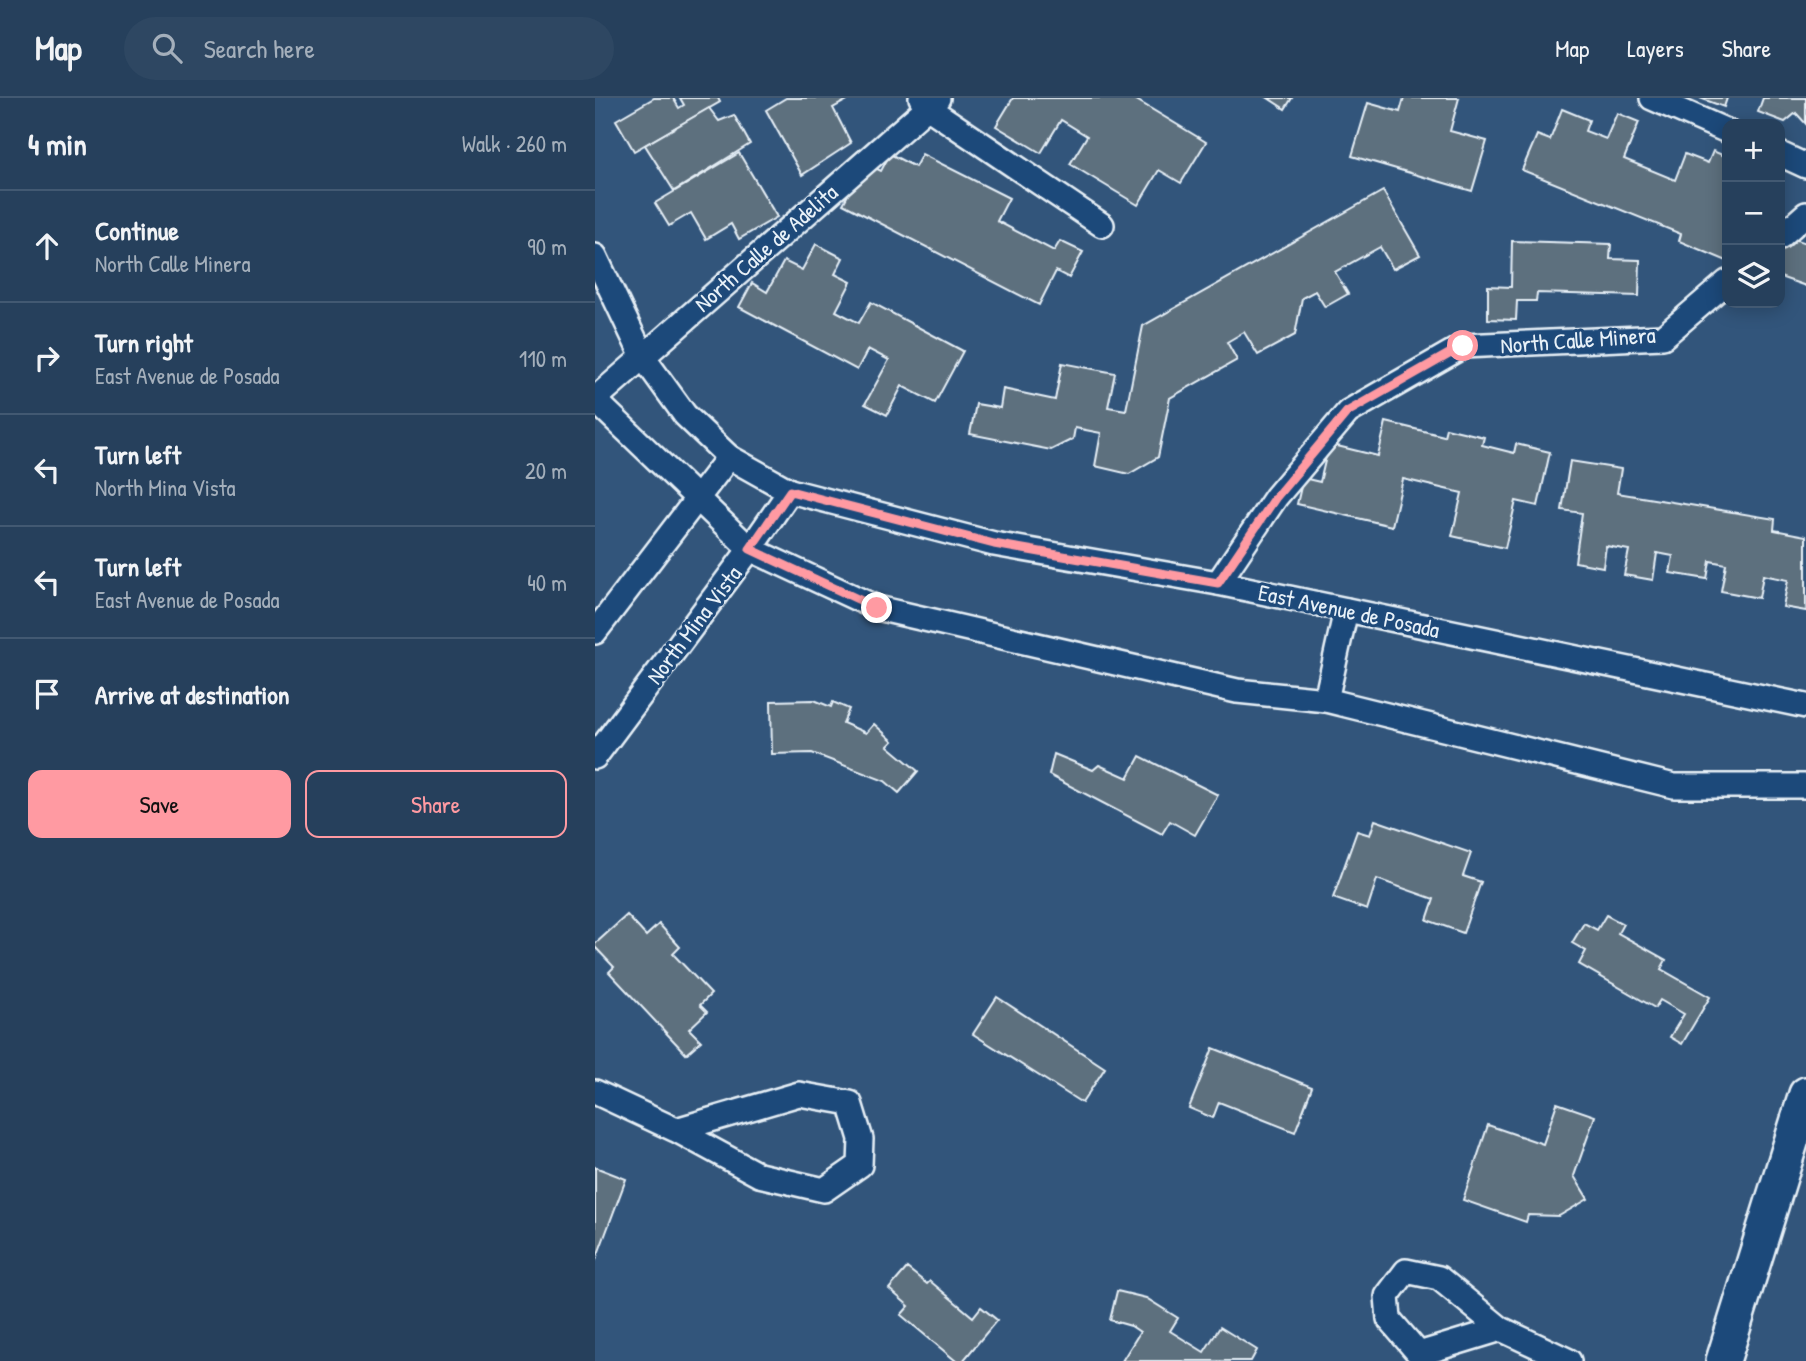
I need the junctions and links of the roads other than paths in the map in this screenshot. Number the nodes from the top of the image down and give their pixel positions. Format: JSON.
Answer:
{"nodes":[{"id":1,"x":1652,"y":98,"type":"edge"},
{"id":2,"x":929,"y":101,"type":"edge"},
{"id":3,"x":1722,"y":129,"type":"edge"},
{"id":4,"x":1785,"y":156,"type":"edge"},
{"id":5,"x":1806,"y":166,"type":"edge"},
{"id":6,"x":1806,"y":214,"type":"edge"},
{"id":7,"x":1102,"y":225,"type":"dead end"},
{"id":8,"x":1785,"y":233,"type":"edge"},
{"id":9,"x":595,"y":256,"type":"edge"},
{"id":10,"x":1722,"y":286,"type":"edge"},
{"id":11,"x":643,"y":356,"type":"junction"},
{"id":12,"x":595,"y":400,"type":"edge"},
{"id":13,"x":729,"y":457,"type":"junction"},
{"id":14,"x":790,"y":491,"type":"junction"},
{"id":15,"x":697,"y":498,"type":"junction"},
{"id":16,"x":750,"y":549,"type":"junction"},
{"id":17,"x":1218,"y":583,"type":"junction"},
{"id":18,"x":1346,"y":610,"type":"junction"},
{"id":19,"x":595,"y":632,"type":"edge"},
{"id":20,"x":1325,"y":700,"type":"junction"},
{"id":21,"x":1806,"y":706,"type":"edge"},
{"id":22,"x":595,"y":757,"type":"edge"},
{"id":23,"x":1806,"y":786,"type":"edge"},
{"id":24,"x":595,"y":1092,"type":"edge"},
{"id":25,"x":1806,"y":1094,"type":"edge"},
{"id":26,"x":676,"y":1130,"type":"junction"},
{"id":27,"x":1501,"y":1329,"type":"junction"},
{"id":28,"x":1569,"y":1361,"type":"edge"},
{"id":29,"x":1723,"y":1361,"type":"edge"}],
"edges":[{"from":1,"to":3,"type":"street"},
{"from":2,"to":7,"type":"street"},
{"from":2,"to":11,"type":"street","name":"North Calle de Adelita"},
{"from":4,"to":5,"type":"street"},
{"from":6,"to":8,"type":"street"},
{"from":9,"to":11,"type":"street","name":"East Avenue de Posada"},
{"from":10,"to":17,"type":"street","name":"North Calle Minera"},
{"from":11,"to":12,"type":"street","name":"North Calle de Adelita"},
{"from":11,"to":13,"type":"street","name":"East Avenue de Posada"},
{"from":12,"to":15,"type":"street"},
{"from":13,"to":14,"type":"street","name":"East Avenue de Posada"},
{"from":13,"to":15,"type":"street"},
{"from":14,"to":16,"type":"street","name":"North Mina Vista"},
{"from":14,"to":17,"type":"street","name":"East Avenue de Posada"},
{"from":15,"to":16,"type":"street"},
{"from":15,"to":19,"type":"street"},
{"from":16,"to":20,"type":"street"},
{"from":16,"to":22,"type":"street","name":"North Mina Vista"},
{"from":17,"to":18,"type":"street","name":"East Avenue de Posada"},
{"from":18,"to":20,"type":"street"},
{"from":18,"to":21,"type":"street","name":"East Avenue de Posada"},
{"from":20,"to":23,"type":"street"},
{"from":24,"to":26,"type":"street"},
{"from":25,"to":29,"type":"main road"},
{"from":26,"to":26,"type":"street"},
{"from":27,"to":27,"type":"street"},
{"from":27,"to":28,"type":"street"}]}
